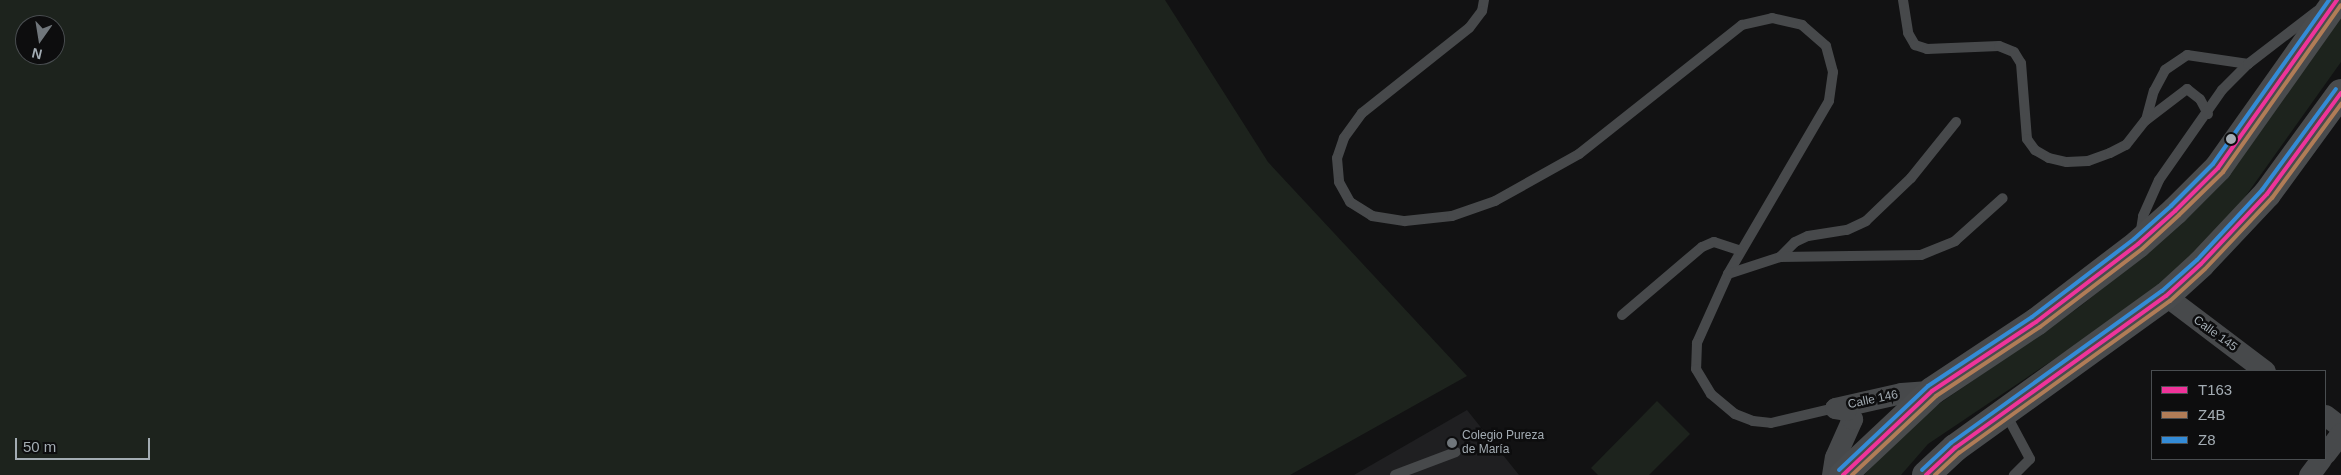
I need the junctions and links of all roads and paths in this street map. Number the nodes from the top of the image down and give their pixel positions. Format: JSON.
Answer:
{"nodes":[{"id":1,"x":1484,"y":0,"type":"edge"},
{"id":2,"x":1903,"y":0,"type":"edge"},
{"id":3,"x":2331,"y":0,"type":"edge"},
{"id":4,"x":2336,"y":0,"type":"edge"},
{"id":5,"x":2248,"y":64,"type":"junction"},
{"id":6,"x":2339,"y":101,"type":"edge"},
{"id":7,"x":2208,"y":114,"type":"junction"},
{"id":8,"x":2145,"y":121,"type":"junction"},
{"id":9,"x":1956,"y":122,"type":"dead end"},
{"id":10,"x":2003,"y":198,"type":"dead end"},
{"id":11,"x":2138,"y":244,"type":"junction"},
{"id":12,"x":1741,"y":251,"type":"junction"},
{"id":13,"x":1780,"y":257,"type":"junction"},
{"id":14,"x":1728,"y":274,"type":"junction"},
{"id":15,"x":2166,"y":296,"type":"junction"},
{"id":16,"x":1622,"y":316,"type":"dead end"},
{"id":17,"x":2264,"y":370,"type":"edge"},
{"id":18,"x":1932,"y":391,"type":"junction"},
{"id":19,"x":1836,"y":408,"type":"junction"},
{"id":20,"x":2004,"y":412,"type":"junction"},
{"id":21,"x":2326,"y":416,"type":"edge"},
{"id":22,"x":2341,"y":427,"type":"edge"},
{"id":23,"x":2341,"y":433,"type":"edge"},
{"id":24,"x":1456,"y":452,"type":"dead end"},
{"id":25,"x":2326,"y":453,"type":"edge"},
{"id":26,"x":2321,"y":460,"type":"edge"},
{"id":27,"x":1395,"y":475,"type":"edge"},
{"id":28,"x":1832,"y":475,"type":"edge"},
{"id":29,"x":1843,"y":475,"type":"edge"},
{"id":30,"x":1926,"y":475,"type":"edge"},
{"id":31,"x":2014,"y":475,"type":"edge"},
{"id":32,"x":2309,"y":475,"type":"edge"}],
"edges":[{"from":1,"to":12,"type":"lane"},
{"from":2,"to":8,"type":"lane"},
{"from":3,"to":5,"type":"lane"},
{"from":4,"to":11,"type":"main road"},
{"from":5,"to":7,"type":"lane"},
{"from":5,"to":8,"type":"lane"},
{"from":6,"to":15,"type":"main road"},
{"from":7,"to":8,"type":"lane"},
{"from":7,"to":11,"type":"lane"},
{"from":9,"to":13,"type":"lane"},
{"from":10,"to":13,"type":"lane"},
{"from":11,"to":18,"type":"main road"},
{"from":12,"to":14,"type":"lane"},
{"from":12,"to":16,"type":"lane"},
{"from":13,"to":14,"type":"lane"},
{"from":14,"to":19,"type":"lane"},
{"from":15,"to":17,"type":"street","name":"Calle 145"},
{"from":15,"to":20,"type":"main road"},
{"from":18,"to":19,"type":"street","name":"Calle 146"},
{"from":18,"to":29,"type":"main road"},
{"from":19,"to":28,"type":"street","name":"Calle 146"},
{"from":20,"to":30,"type":"main road"},
{"from":20,"to":31,"type":"lane"},
{"from":21,"to":22,"type":"street"},
{"from":23,"to":25,"type":"street"},
{"from":24,"to":27,"type":"lane"},
{"from":26,"to":32,"type":"street"}]}
